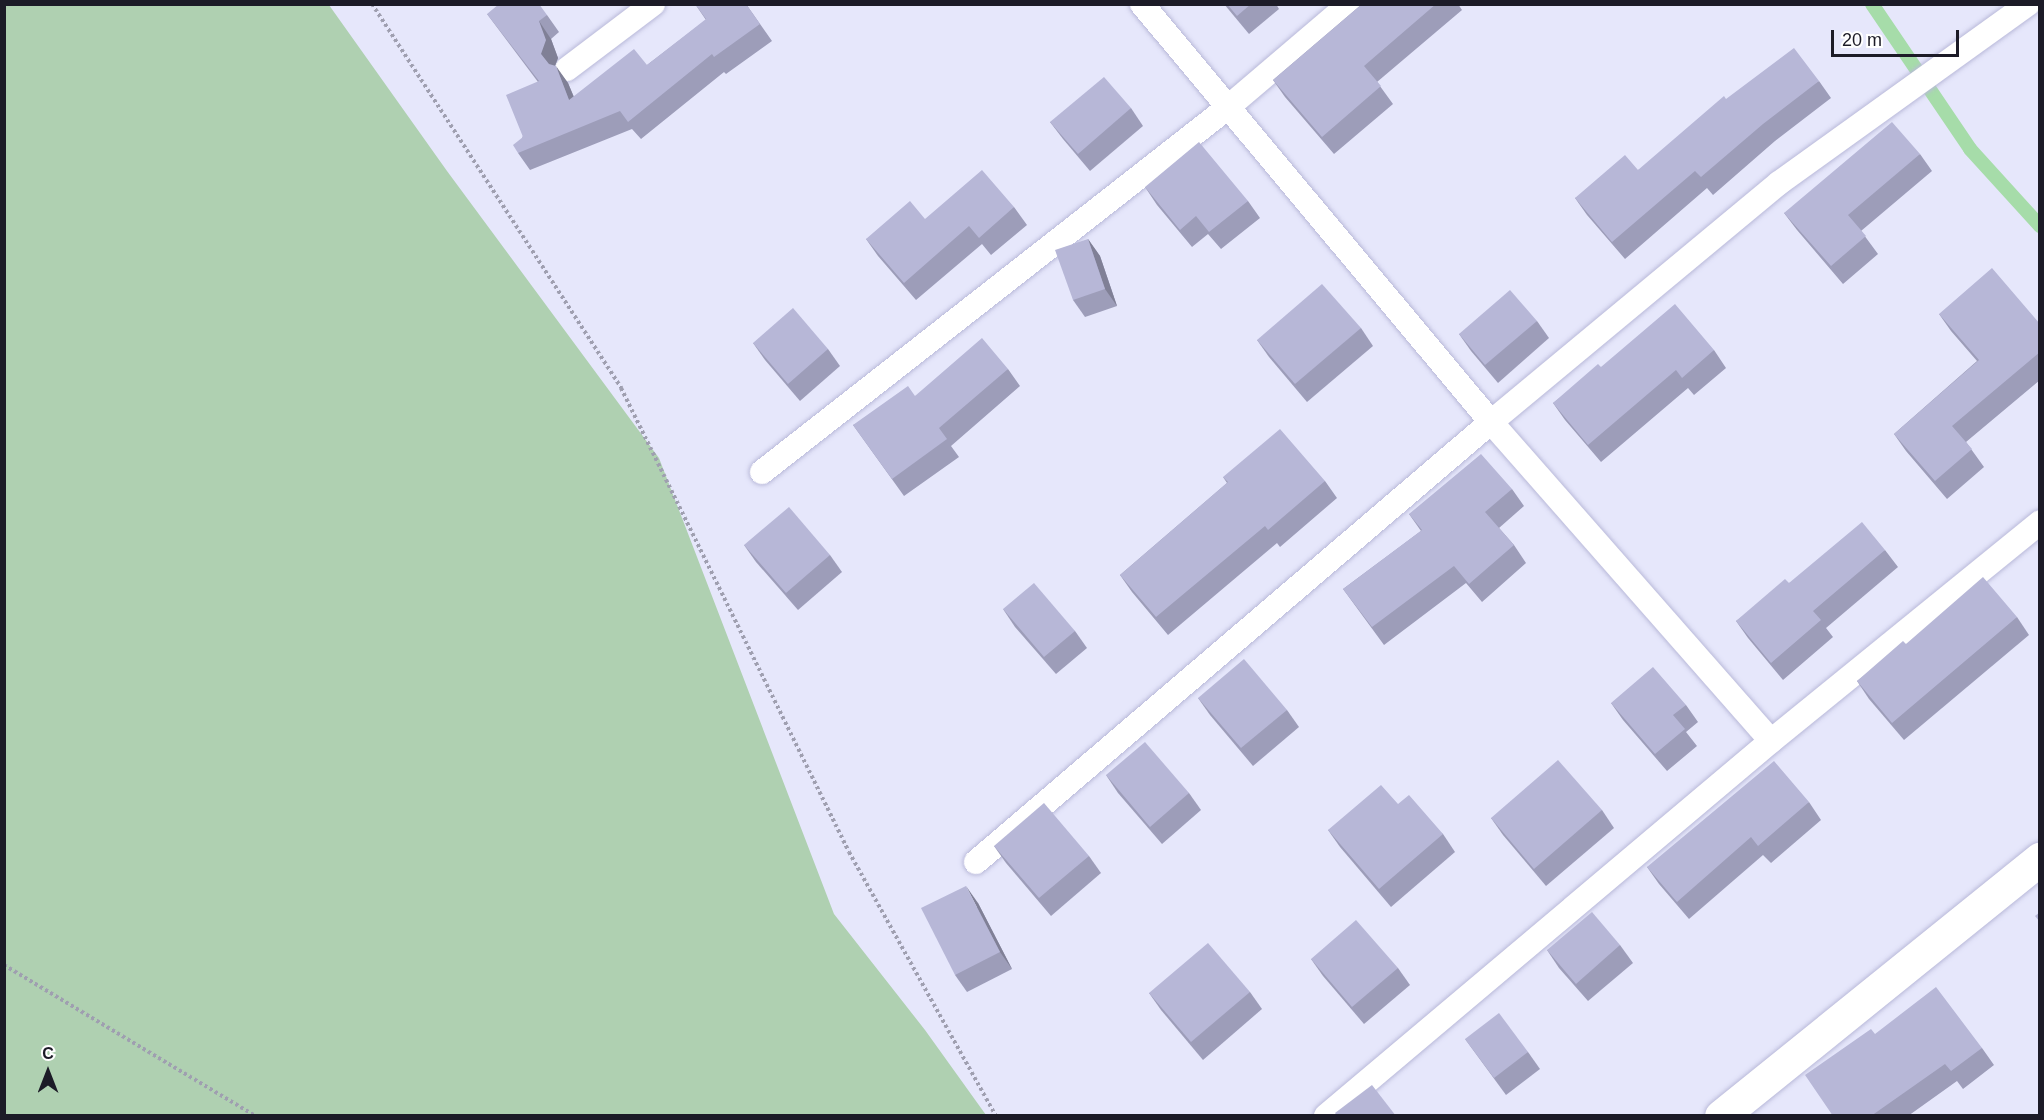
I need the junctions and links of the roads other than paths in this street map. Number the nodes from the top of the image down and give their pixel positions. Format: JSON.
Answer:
{"nodes":[{"id":1,"x":653,"y":4,"type":"edge"},
{"id":2,"x":1142,"y":4,"type":"edge"},
{"id":3,"x":1349,"y":4,"type":"edge"},
{"id":4,"x":2028,"y":4,"type":"edge"},
{"id":5,"x":567,"y":69,"type":"dead end"},
{"id":6,"x":1227,"y":108,"type":"junction"},
{"id":7,"x":1491,"y":422,"type":"junction"},
{"id":8,"x":762,"y":472,"type":"dead end"},
{"id":9,"x":2040,"y":522,"type":"edge"},
{"id":10,"x":1770,"y":741,"type":"junction"},
{"id":11,"x":2040,"y":858,"type":"edge"},
{"id":12,"x":976,"y":862,"type":"dead end"},
{"id":13,"x":1326,"y":1116,"type":"edge"},
{"id":14,"x":1721,"y":1116,"type":"edge"}],
"edges":[{"from":1,"to":5,"type":"lane"},
{"from":2,"to":6,"type":"lane"},
{"from":3,"to":6,"type":"lane"},
{"from":4,"to":7,"type":"lane"},
{"from":6,"to":7,"type":"lane"},
{"from":6,"to":8,"type":"lane"},
{"from":7,"to":10,"type":"lane"},
{"from":7,"to":12,"type":"lane"},
{"from":9,"to":10,"type":"lane"},
{"from":10,"to":13,"type":"lane"},
{"from":11,"to":14,"type":"street"}]}
